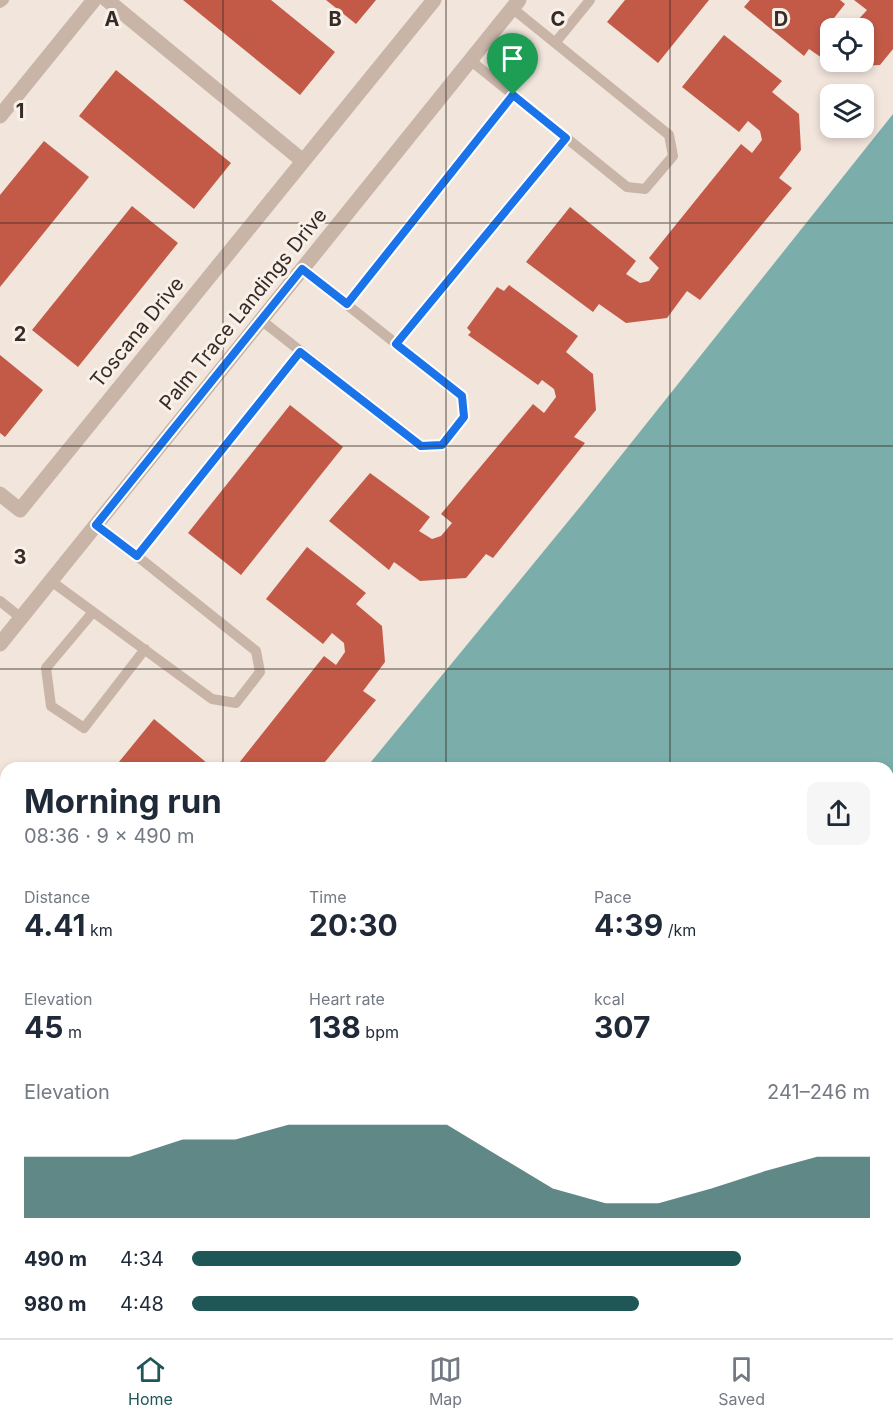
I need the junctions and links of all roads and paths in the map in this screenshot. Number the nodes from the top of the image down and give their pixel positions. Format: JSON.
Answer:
{"nodes":[{"id":1,"x":4,"y":0,"type":"edge"},
{"id":2,"x":94,"y":0,"type":"edge"},
{"id":3,"x":108,"y":0,"type":"edge"},
{"id":4,"x":434,"y":0,"type":"edge"},
{"id":5,"x":590,"y":0,"type":"edge"},
{"id":6,"x":0,"y":3,"type":"edge"},
{"id":7,"x":515,"y":4,"type":"edge"},
{"id":8,"x":555,"y":43,"type":"junction"},
{"id":9,"x":470,"y":60,"type":"junction"},
{"id":10,"x":513,"y":95,"type":"junction"},
{"id":11,"x":0,"y":116,"type":"edge"},
{"id":12,"x":566,"y":138,"type":"junction"},
{"id":13,"x":303,"y":161,"type":"junction"},
{"id":14,"x":302,"y":269,"type":"junction"},
{"id":15,"x":347,"y":304,"type":"junction"},
{"id":16,"x":261,"y":320,"type":"junction"},
{"id":17,"x":396,"y":344,"type":"junction"},
{"id":18,"x":300,"y":352,"type":"junction"},
{"id":19,"x":0,"y":494,"type":"edge"},
{"id":20,"x":96,"y":525,"type":"junction"},
{"id":21,"x":137,"y":556,"type":"junction"},
{"id":22,"x":51,"y":581,"type":"junction"},
{"id":23,"x":0,"y":601,"type":"edge"},
{"id":24,"x":93,"y":612,"type":"junction"},
{"id":25,"x":21,"y":618,"type":"junction"},
{"id":26,"x":0,"y":644,"type":"edge"},
{"id":27,"x":145,"y":650,"type":"junction"}],
"edges":[{"from":1,"to":6,"type":"lane"},
{"from":2,"to":11,"type":"street"},
{"from":3,"to":13,"type":"street"},
{"from":4,"to":13,"type":"street","name":"Toscana Drive"},
{"from":5,"to":8,"type":"lane"},
{"from":7,"to":8,"type":"lane"},
{"from":7,"to":9,"type":"street","name":"Palm Trace Landings Drive"},
{"from":8,"to":12,"type":"lane"},
{"from":9,"to":10,"type":"lane"},
{"from":9,"to":14,"type":"street","name":"Palm Trace Landings Drive"},
{"from":10,"to":12,"type":"lane"},
{"from":10,"to":15,"type":"lane"},
{"from":12,"to":17,"type":"lane"},
{"from":13,"to":19,"type":"street","name":"Toscana Drive"},
{"from":14,"to":15,"type":"lane"},
{"from":14,"to":16,"type":"street","name":"Palm Trace Landings Drive"},
{"from":15,"to":17,"type":"lane"},
{"from":16,"to":18,"type":"lane"},
{"from":16,"to":20,"type":"street","name":"Palm Trace Landings Drive"},
{"from":17,"to":18,"type":"lane"},
{"from":18,"to":21,"type":"lane"},
{"from":20,"to":21,"type":"lane"},
{"from":20,"to":22,"type":"street","name":"Palm Trace Landings Drive"},
{"from":21,"to":27,"type":"lane"},
{"from":22,"to":24,"type":"lane"},
{"from":22,"to":25,"type":"street","name":"Palm Trace Landings Drive"},
{"from":23,"to":25,"type":"lane"},
{"from":24,"to":27,"type":"lane"},
{"from":24,"to":27,"type":"lane"},
{"from":25,"to":26,"type":"street","name":"Palm Trace Landings Drive"}]}
